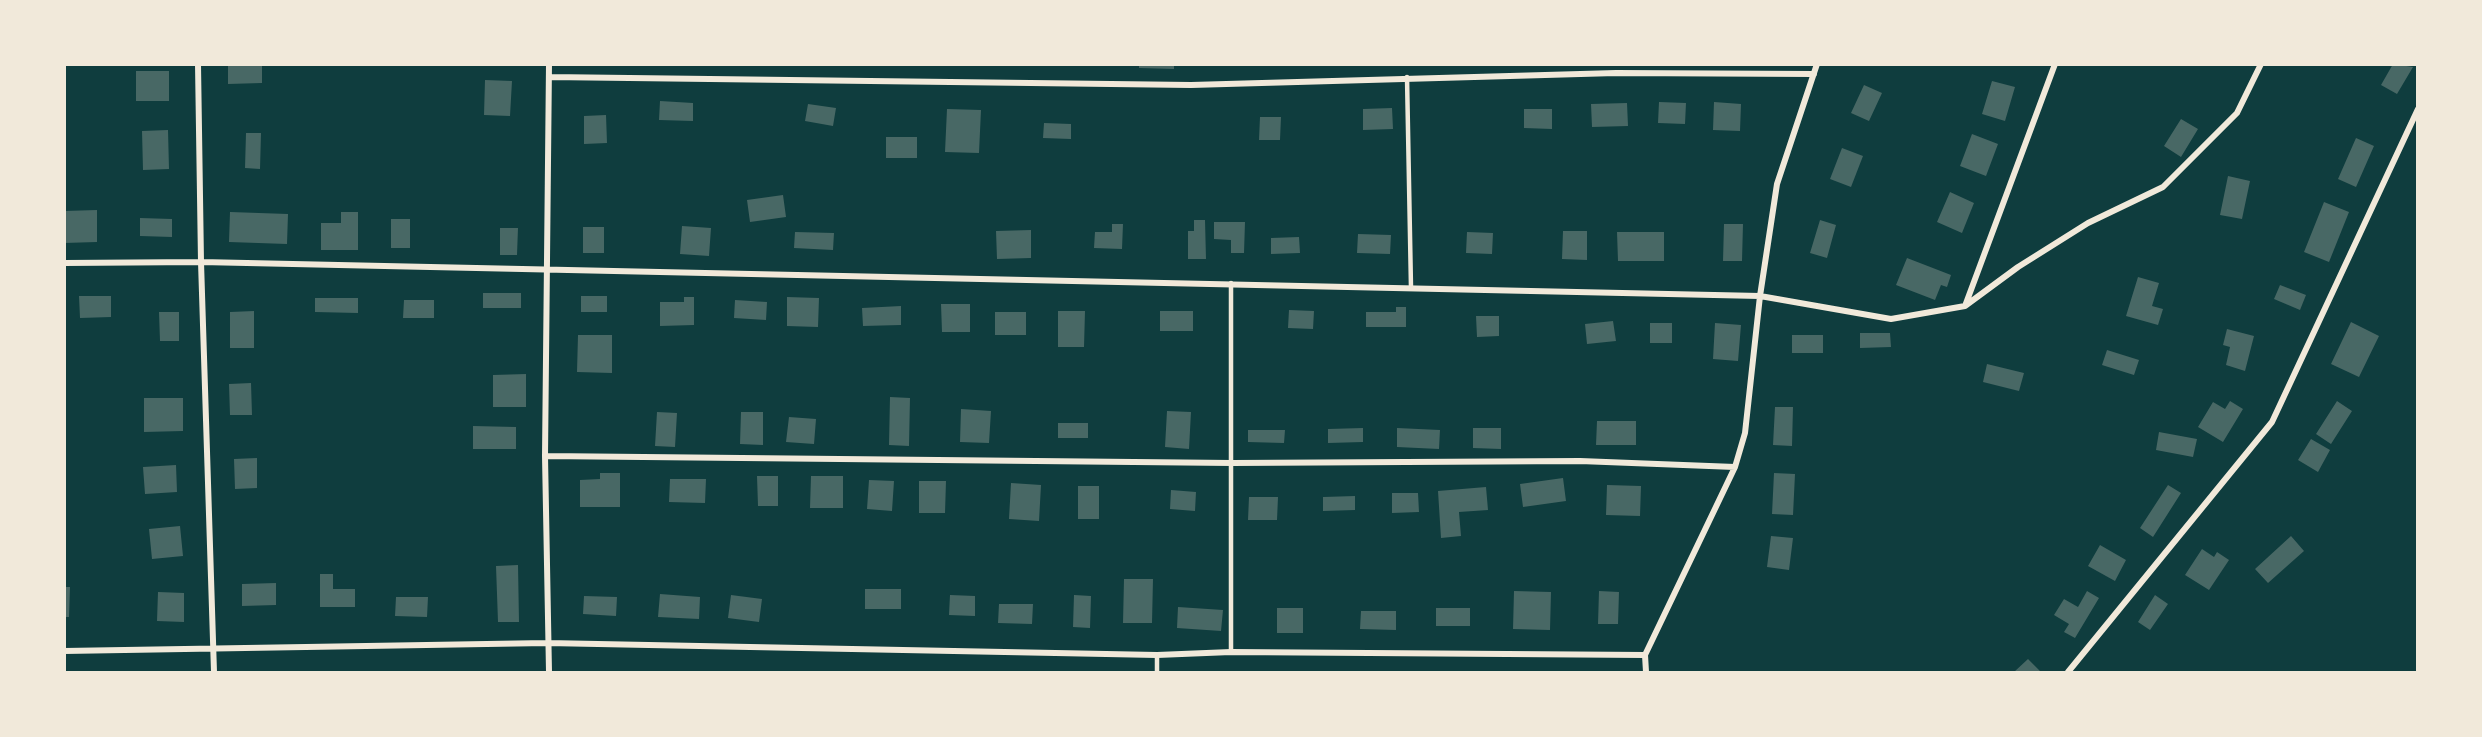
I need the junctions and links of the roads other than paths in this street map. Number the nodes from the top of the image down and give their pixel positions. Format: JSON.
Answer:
{"nodes":[{"id":1,"x":198,"y":64,"type":"edge"},
{"id":2,"x":549,"y":64,"type":"edge"},
{"id":3,"x":1817,"y":64,"type":"edge"},
{"id":4,"x":2055,"y":64,"type":"edge"},
{"id":5,"x":2261,"y":64,"type":"edge"},
{"id":6,"x":1814,"y":74,"type":"junction"},
{"id":7,"x":549,"y":77,"type":"junction"},
{"id":8,"x":1407,"y":77,"type":"junction"},
{"id":9,"x":2418,"y":109,"type":"edge"},
{"id":10,"x":201,"y":262,"type":"junction"},
{"id":11,"x":64,"y":263,"type":"edge"},
{"id":12,"x":547,"y":271,"type":"junction"},
{"id":13,"x":1231,"y":283,"type":"junction"},
{"id":14,"x":1411,"y":288,"type":"junction"},
{"id":15,"x":1760,"y":296,"type":"junction"},
{"id":16,"x":1965,"y":306,"type":"junction"},
{"id":17,"x":545,"y":456,"type":"junction"},
{"id":18,"x":1232,"y":463,"type":"junction"},
{"id":19,"x":1735,"y":467,"type":"junction"},
{"id":20,"x":547,"y":643,"type":"junction"},
{"id":21,"x":214,"y":647,"type":"junction"},
{"id":22,"x":64,"y":651,"type":"edge"},
{"id":23,"x":1231,"y":652,"type":"junction"},
{"id":24,"x":1157,"y":655,"type":"junction"},
{"id":25,"x":1645,"y":656,"type":"junction"},
{"id":26,"x":214,"y":672,"type":"edge"},
{"id":27,"x":549,"y":672,"type":"edge"},
{"id":28,"x":1157,"y":672,"type":"edge"},
{"id":29,"x":1646,"y":672,"type":"edge"},
{"id":30,"x":2068,"y":672,"type":"edge"}],
"edges":[{"from":1,"to":10,"type":"street"},
{"from":2,"to":7,"type":"street"},
{"from":3,"to":6,"type":"street"},
{"from":4,"to":16,"type":"street"},
{"from":5,"to":16,"type":"street"},
{"from":6,"to":8,"type":"street"},
{"from":6,"to":15,"type":"street"},
{"from":7,"to":8,"type":"street"},
{"from":7,"to":12,"type":"street"},
{"from":8,"to":14,"type":"lane"},
{"from":9,"to":30,"type":"street"},
{"from":10,"to":11,"type":"street"},
{"from":10,"to":12,"type":"street"},
{"from":10,"to":21,"type":"street"},
{"from":12,"to":13,"type":"street"},
{"from":12,"to":17,"type":"street"},
{"from":13,"to":14,"type":"street"},
{"from":13,"to":18,"type":"lane"},
{"from":14,"to":15,"type":"street"},
{"from":15,"to":16,"type":"street"},
{"from":15,"to":19,"type":"street"},
{"from":17,"to":18,"type":"street"},
{"from":17,"to":20,"type":"street"},
{"from":18,"to":19,"type":"street"},
{"from":18,"to":23,"type":"lane"},
{"from":19,"to":25,"type":"street"},
{"from":20,"to":21,"type":"street"},
{"from":20,"to":24,"type":"street"},
{"from":20,"to":27,"type":"street"},
{"from":21,"to":22,"type":"street"},
{"from":21,"to":26,"type":"street"},
{"from":23,"to":24,"type":"street"},
{"from":23,"to":25,"type":"street"},
{"from":24,"to":28,"type":"lane"},
{"from":25,"to":29,"type":"street"}]}
